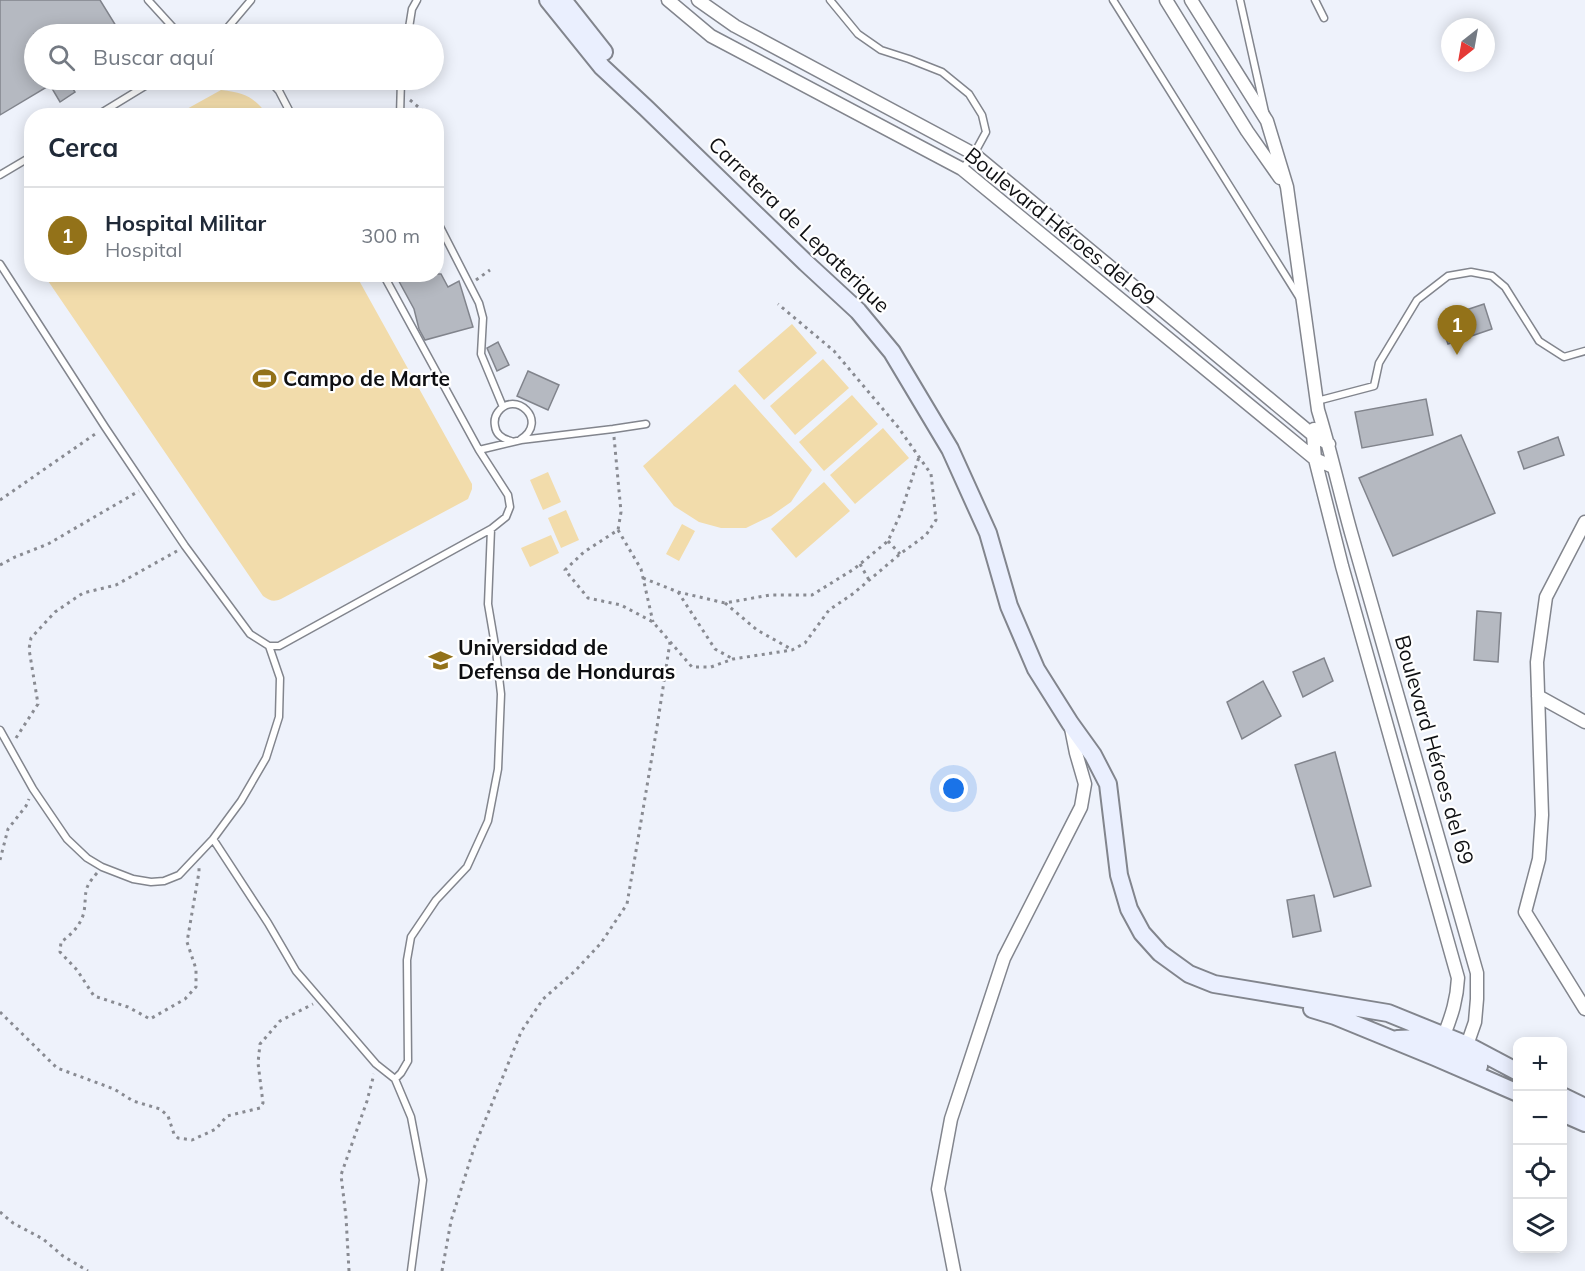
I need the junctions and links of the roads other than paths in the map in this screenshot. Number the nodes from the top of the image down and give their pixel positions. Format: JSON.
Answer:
{"nodes":[{"id":1,"x":148,"y":0,"type":"edge"},
{"id":2,"x":251,"y":0,"type":"edge"},
{"id":3,"x":417,"y":0,"type":"edge"},
{"id":4,"x":548,"y":0,"type":"edge"},
{"id":5,"x":563,"y":0,"type":"edge"},
{"id":6,"x":668,"y":0,"type":"edge"},
{"id":7,"x":698,"y":0,"type":"edge"},
{"id":8,"x":830,"y":0,"type":"edge"},
{"id":9,"x":1113,"y":0,"type":"edge"},
{"id":10,"x":1166,"y":0,"type":"edge"},
{"id":11,"x":1191,"y":0,"type":"edge"},
{"id":12,"x":1240,"y":0,"type":"edge"},
{"id":13,"x":1315,"y":0,"type":"edge"},
{"id":14,"x":1324,"y":18,"type":"dead end"},
{"id":15,"x":170,"y":24,"type":"edge"},
{"id":16,"x":231,"y":24,"type":"edge"},
{"id":17,"x":410,"y":24,"type":"edge"},
{"id":18,"x":139,"y":90,"type":"edge"},
{"id":19,"x":278,"y":90,"type":"edge"},
{"id":20,"x":401,"y":90,"type":"edge"},
{"id":21,"x":109,"y":108,"type":"edge"},
{"id":22,"x":288,"y":108,"type":"edge"},
{"id":23,"x":400,"y":108,"type":"edge"},
{"id":24,"x":646,"y":108,"type":"junction"},
{"id":25,"x":1267,"y":121,"type":"junction"},
{"id":26,"x":974,"y":154,"type":"junction"},
{"id":27,"x":24,"y":161,"type":"edge"},
{"id":28,"x":962,"y":169,"type":"junction"},
{"id":29,"x":0,"y":175,"type":"edge"},
{"id":30,"x":1287,"y":187,"type":"junction"},
{"id":31,"x":444,"y":234,"type":"edge"},
{"id":32,"x":0,"y":264,"type":"edge"},
{"id":33,"x":387,"y":282,"type":"edge"},
{"id":34,"x":1303,"y":304,"type":"junction"},
{"id":35,"x":1585,"y":351,"type":"edge"},
{"id":36,"x":1317,"y":406,"type":"junction"},
{"id":37,"x":503,"y":407,"type":"junction"},
{"id":38,"x":646,"y":424,"type":"dead end"},
{"id":39,"x":1313,"y":435,"type":"junction"},
{"id":40,"x":518,"y":441,"type":"junction"},
{"id":41,"x":1329,"y":444,"type":"junction"},
{"id":42,"x":479,"y":450,"type":"junction"},
{"id":43,"x":1315,"y":459,"type":"junction"},
{"id":44,"x":1333,"y":467,"type":"junction"},
{"id":45,"x":1585,"y":522,"type":"edge"},
{"id":46,"x":491,"y":529,"type":"junction"},
{"id":47,"x":269,"y":646,"type":"junction"},
{"id":48,"x":1538,"y":696,"type":"junction"},
{"id":49,"x":1585,"y":722,"type":"edge"},
{"id":50,"x":1070,"y":723,"type":"junction"},
{"id":51,"x":0,"y":730,"type":"edge"},
{"id":52,"x":213,"y":839,"type":"junction"},
{"id":53,"x":1275,"y":993,"type":"junction"},
{"id":54,"x":1585,"y":1009,"type":"edge"},
{"id":55,"x":1390,"y":1039,"type":"junction"},
{"id":56,"x":1446,"y":1042,"type":"junction"},
{"id":57,"x":1467,"y":1045,"type":"junction"},
{"id":58,"x":1513,"y":1069,"type":"edge"},
{"id":59,"x":395,"y":1078,"type":"junction"},
{"id":60,"x":1510,"y":1090,"type":"edge"},
{"id":61,"x":1567,"y":1098,"type":"edge"},
{"id":62,"x":1585,"y":1107,"type":"edge"},
{"id":63,"x":1567,"y":1115,"type":"edge"},
{"id":64,"x":1585,"y":1123,"type":"edge"},
{"id":65,"x":411,"y":1271,"type":"edge"},
{"id":66,"x":954,"y":1271,"type":"edge"}],
"edges":[{"from":1,"to":15,"type":"lane"},
{"from":2,"to":16,"type":"lane"},
{"from":3,"to":17,"type":"lane"},
{"from":4,"to":24,"type":"main road","name":"Carretera de Lepaterique"},
{"from":5,"to":24,"type":"main road","name":"Carretera de Lepaterique"},
{"from":6,"to":28,"type":"street","name":"Boulevard Héroes del 69"},
{"from":7,"to":26,"type":"street","name":"Boulevard Héroes del 69"},
{"from":8,"to":26,"type":"lane"},
{"from":9,"to":34,"type":"lane"},
{"from":10,"to":30,"type":"street"},
{"from":11,"to":25,"type":"street","name":"Boulevard Héroes del 69"},
{"from":12,"to":25,"type":"lane"},
{"from":13,"to":14,"type":"lane"},
{"from":18,"to":21,"type":"lane"},
{"from":19,"to":22,"type":"lane"},
{"from":20,"to":23,"type":"lane"},
{"from":24,"to":50,"type":"main road","name":"Carretera de Lepaterique"},
{"from":25,"to":30,"type":"street","name":"Boulevard Héroes del 69"},
{"from":26,"to":28,"type":"lane"},
{"from":26,"to":39,"type":"street","name":"Boulevard Héroes del 69"},
{"from":27,"to":29,"type":"lane"},
{"from":28,"to":43,"type":"street","name":"Boulevard Héroes del 69"},
{"from":30,"to":34,"type":"street","name":"Boulevard Héroes del 69"},
{"from":31,"to":37,"type":"lane"},
{"from":32,"to":47,"type":"lane"},
{"from":33,"to":42,"type":"lane"},
{"from":34,"to":36,"type":"street","name":"Boulevard Héroes del 69"},
{"from":35,"to":36,"type":"lane"},
{"from":36,"to":39,"type":"street","name":"Boulevard Héroes del 69"},
{"from":36,"to":41,"type":"street","name":"Boulevard Héroes del 69"},
{"from":37,"to":40,"type":"lane"},
{"from":37,"to":40,"type":"lane"},
{"from":38,"to":40,"type":"lane"},
{"from":39,"to":41,"type":"street","name":"Boulevard Héroes del 69"},
{"from":39,"to":43,"type":"street","name":"Boulevard Héroes del 69"},
{"from":40,"to":42,"type":"lane"},
{"from":41,"to":44,"type":"street","name":"Boulevard Héroes del 69"},
{"from":42,"to":46,"type":"lane"},
{"from":43,"to":44,"type":"street","name":"Boulevard Héroes del 69"},
{"from":43,"to":56,"type":"street","name":"Boulevard Héroes del 69"},
{"from":44,"to":57,"type":"street","name":"Boulevard Héroes del 69"},
{"from":45,"to":48,"type":"street"},
{"from":46,"to":47,"type":"lane"},
{"from":46,"to":59,"type":"lane"},
{"from":47,"to":52,"type":"lane"},
{"from":48,"to":49,"type":"street"},
{"from":48,"to":54,"type":"street"},
{"from":50,"to":53,"type":"main road","name":"Carretera de Lepaterique"},
{"from":50,"to":66,"type":"street"},
{"from":51,"to":52,"type":"lane"},
{"from":52,"to":59,"type":"lane"},
{"from":53,"to":55,"type":"main road","name":"Carretera de Lepaterique"},
{"from":53,"to":56,"type":"main road","name":"Carretera de Lepaterique"},
{"from":55,"to":56,"type":"main road"},
{"from":55,"to":60,"type":"main road","name":"Carretera de Lepaterique"},
{"from":56,"to":57,"type":"main road","name":"Carretera de Lepaterique"},
{"from":56,"to":60,"type":"main road"},
{"from":57,"to":58,"type":"main road","name":"Carretera de Lepaterique"},
{"from":59,"to":65,"type":"lane"},
{"from":61,"to":62,"type":"main road"},
{"from":63,"to":64,"type":"main road"}]}
